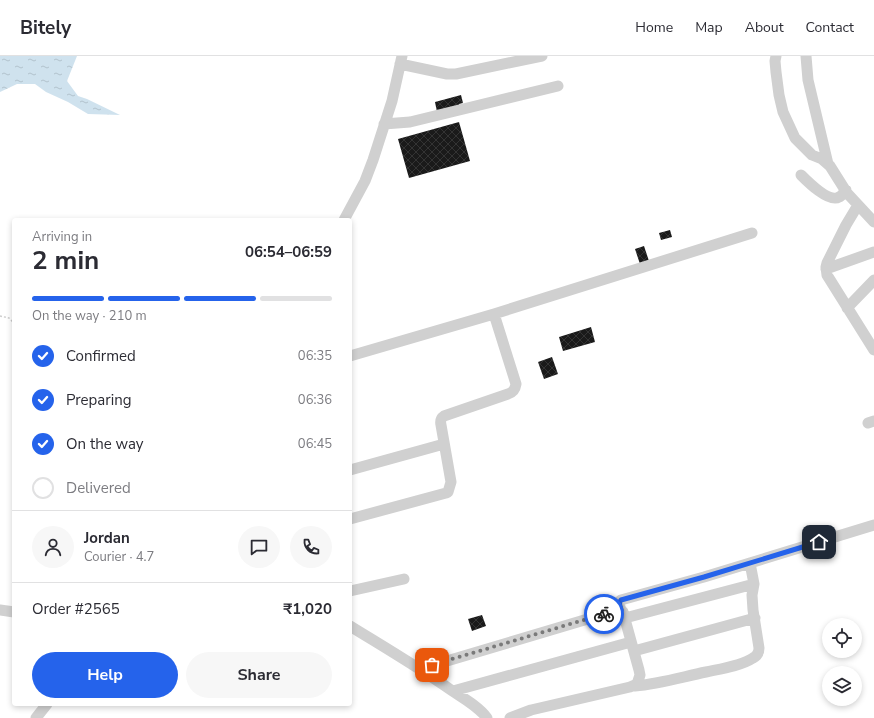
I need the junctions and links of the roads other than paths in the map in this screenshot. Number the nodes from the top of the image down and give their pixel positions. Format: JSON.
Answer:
{"nodes":[{"id":1,"x":542,"y":56,"type":"edge"},
{"id":2,"x":776,"y":56,"type":"edge"},
{"id":3,"x":806,"y":56,"type":"edge"},
{"id":4,"x":401,"y":60,"type":"edge"},
{"id":5,"x":558,"y":86,"type":"dead end"},
{"id":6,"x":384,"y":124,"type":"junction"},
{"id":7,"x":828,"y":164,"type":"junction"},
{"id":8,"x":801,"y":175,"type":"dead end"},
{"id":9,"x":846,"y":190,"type":"junction"},
{"id":10,"x":858,"y":205,"type":"junction"},
{"id":11,"x":345,"y":218,"type":"edge"},
{"id":12,"x":874,"y":222,"type":"edge"},
{"id":13,"x":752,"y":233,"type":"dead end"},
{"id":14,"x":874,"y":252,"type":"edge"},
{"id":15,"x":826,"y":269,"type":"junction"},
{"id":16,"x":874,"y":280,"type":"edge"},
{"id":17,"x":847,"y":308,"type":"junction"},
{"id":18,"x":494,"y":314,"type":"junction"},
{"id":19,"x":872,"y":342,"type":"edge"},
{"id":20,"x":352,"y":355,"type":"edge"},
{"id":21,"x":444,"y":444,"type":"junction"},
{"id":22,"x":352,"y":469,"type":"edge"},
{"id":23,"x":352,"y":519,"type":"edge"},
{"id":24,"x":874,"y":525,"type":"edge"},
{"id":25,"x":750,"y":563,"type":"junction"},
{"id":26,"x":404,"y":579,"type":"dead end"},
{"id":27,"x":754,"y":584,"type":"junction"},
{"id":28,"x":352,"y":591,"type":"edge"},
{"id":29,"x":0,"y":610,"type":"edge"},
{"id":30,"x":12,"y":612,"type":"edge"},
{"id":31,"x":623,"y":614,"type":"junction"},
{"id":32,"x":755,"y":618,"type":"junction"},
{"id":33,"x":352,"y":627,"type":"edge"},
{"id":34,"x":632,"y":646,"type":"junction"},
{"id":35,"x":420,"y":669,"type":"junction"},
{"id":36,"x":635,"y":686,"type":"junction"},
{"id":37,"x":453,"y":691,"type":"junction"},
{"id":38,"x":45,"y":706,"type":"edge"},
{"id":39,"x":36,"y":718,"type":"edge"},
{"id":40,"x":487,"y":718,"type":"edge"},
{"id":41,"x":510,"y":718,"type":"edge"}],
"edges":[{"from":1,"to":4,"type":"street"},
{"from":2,"to":7,"type":"street"},
{"from":3,"to":7,"type":"street"},
{"from":4,"to":6,"type":"street"},
{"from":5,"to":6,"type":"street"},
{"from":6,"to":11,"type":"street"},
{"from":7,"to":9,"type":"street"},
{"from":8,"to":9,"type":"street"},
{"from":9,"to":10,"type":"street"},
{"from":10,"to":12,"type":"street"},
{"from":10,"to":15,"type":"street"},
{"from":13,"to":18,"type":"street"},
{"from":14,"to":15,"type":"street"},
{"from":15,"to":17,"type":"street"},
{"from":16,"to":17,"type":"street"},
{"from":17,"to":19,"type":"street"},
{"from":18,"to":20,"type":"street"},
{"from":18,"to":21,"type":"street"},
{"from":21,"to":22,"type":"street"},
{"from":21,"to":23,"type":"street"},
{"from":24,"to":25,"type":"street"},
{"from":25,"to":27,"type":"street"},
{"from":25,"to":31,"type":"street"},
{"from":26,"to":28,"type":"street"},
{"from":27,"to":31,"type":"street"},
{"from":27,"to":32,"type":"street"},
{"from":29,"to":30,"type":"street"},
{"from":31,"to":34,"type":"street"},
{"from":31,"to":35,"type":"street"},
{"from":32,"to":34,"type":"street"},
{"from":32,"to":36,"type":"street"},
{"from":33,"to":35,"type":"street"},
{"from":34,"to":36,"type":"street"},
{"from":34,"to":37,"type":"street"},
{"from":35,"to":37,"type":"street"},
{"from":36,"to":41,"type":"street"},
{"from":37,"to":40,"type":"street"},
{"from":38,"to":39,"type":"street"}]}
